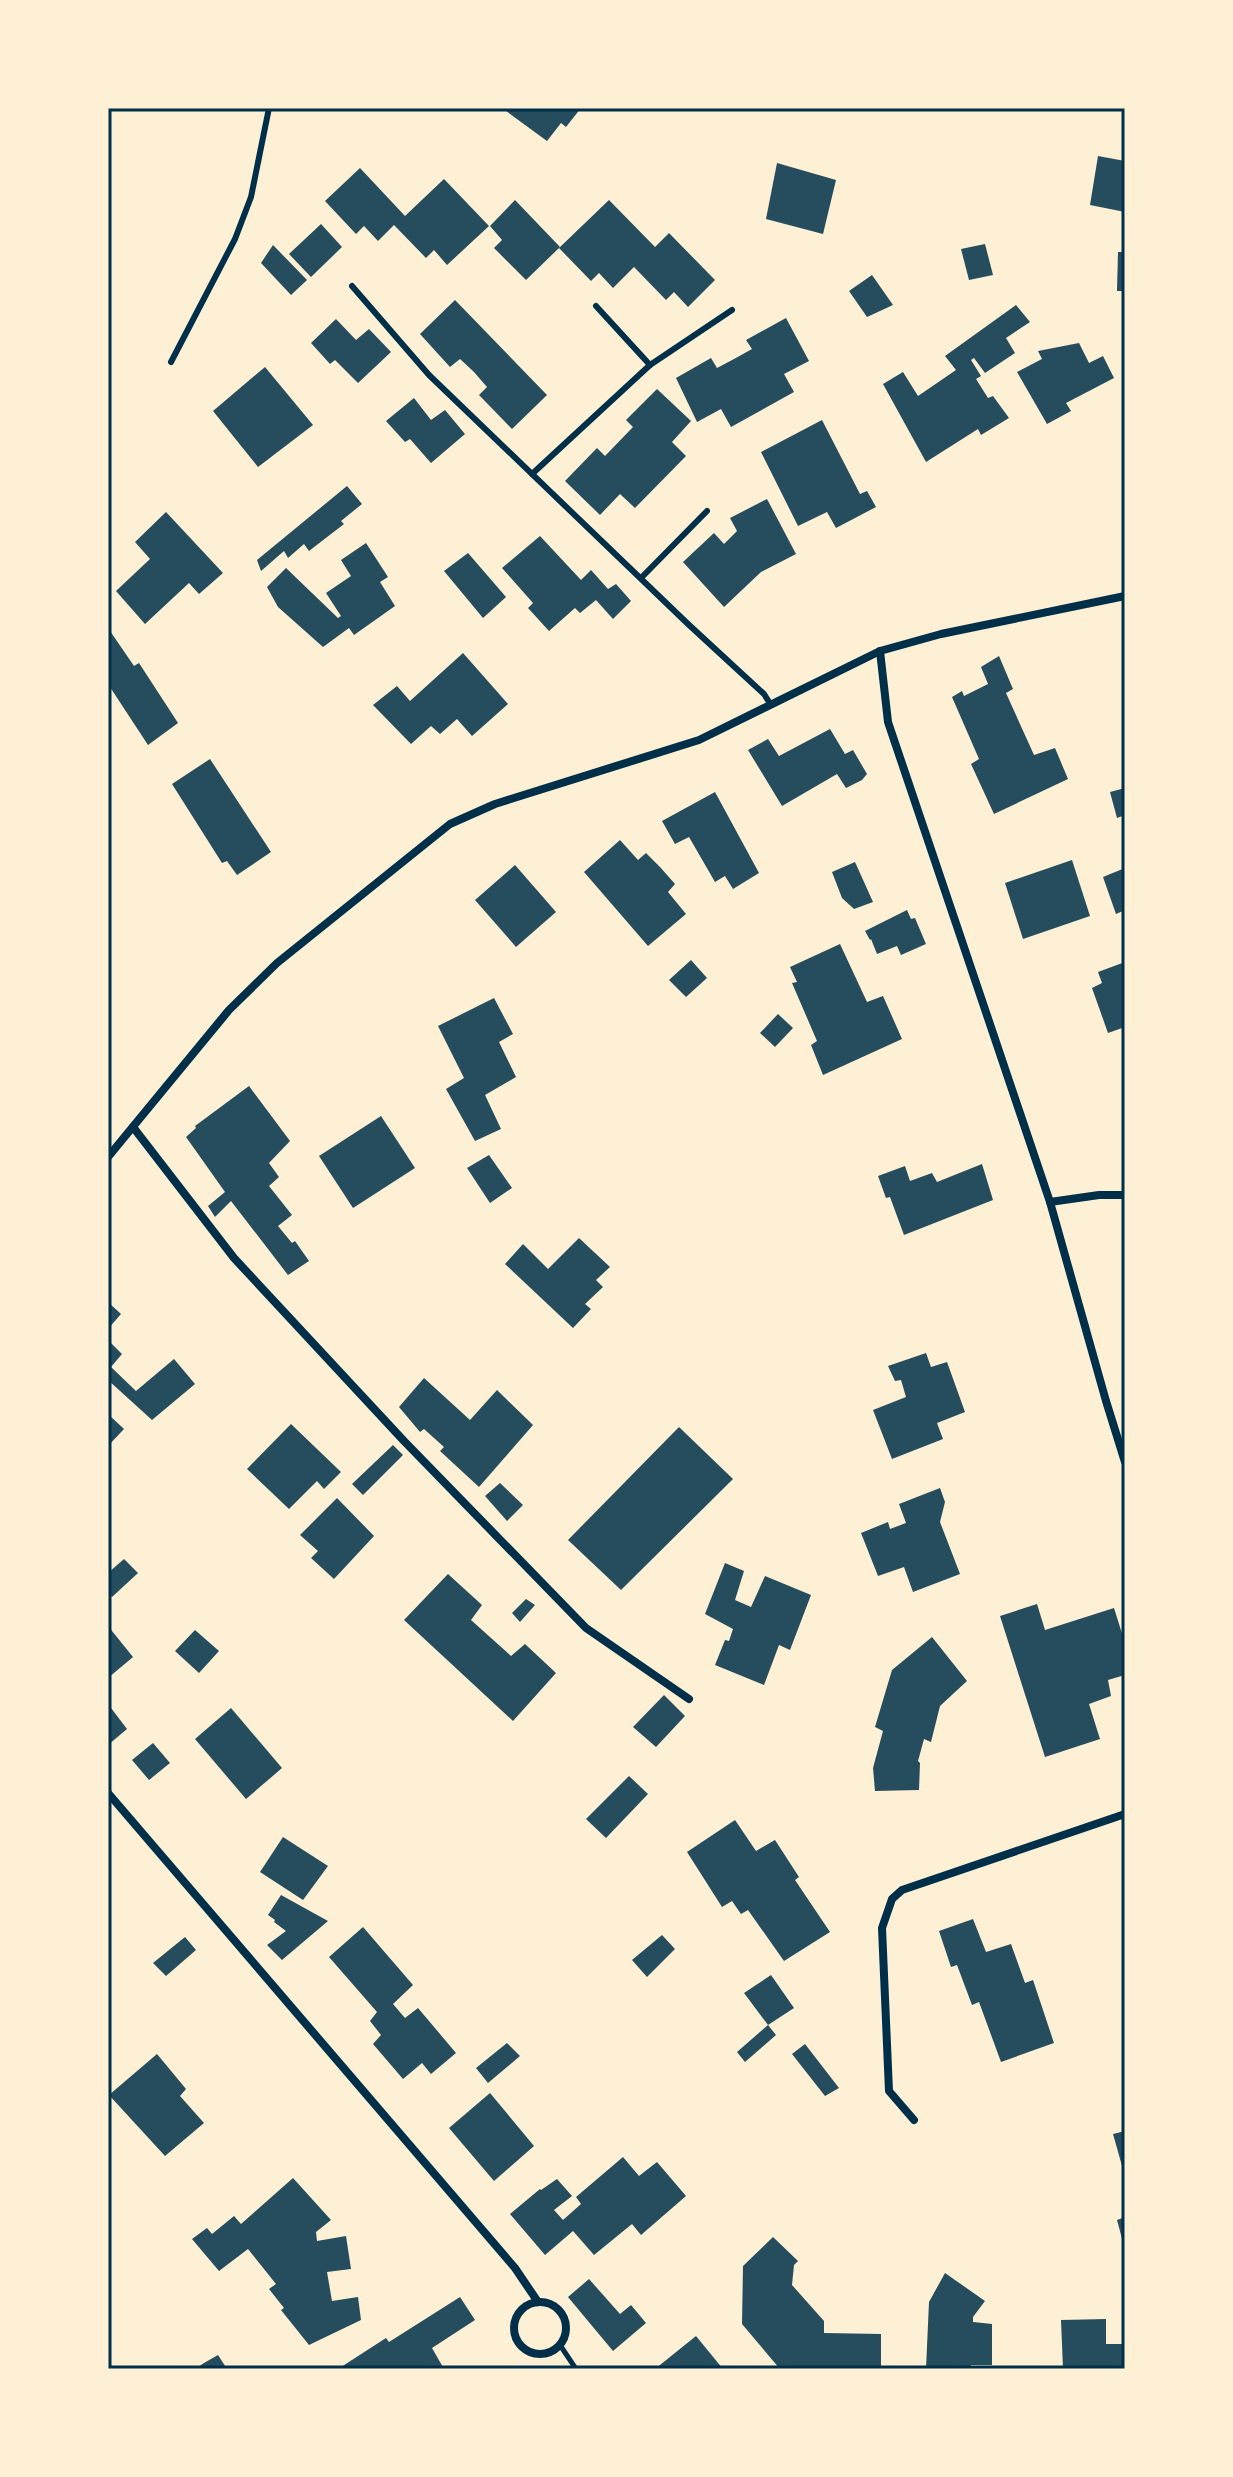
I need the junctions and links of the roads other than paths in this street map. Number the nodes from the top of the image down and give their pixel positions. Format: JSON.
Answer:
{"nodes":[{"id":1,"x":269,"y":108,"type":"edge"},
{"id":2,"x":352,"y":286,"type":"dead end"},
{"id":3,"x":596,"y":306,"type":"dead end"},
{"id":4,"x":732,"y":310,"type":"dead end"},
{"id":5,"x":171,"y":362,"type":"dead end"},
{"id":6,"x":650,"y":365,"type":"junction"},
{"id":7,"x":532,"y":474,"type":"junction"},
{"id":8,"x":707,"y":511,"type":"dead end"},
{"id":9,"x":641,"y":578,"type":"junction"},
{"id":10,"x":1125,"y":596,"type":"edge"},
{"id":11,"x":880,"y":651,"type":"junction"},
{"id":12,"x":771,"y":705,"type":"junction"},
{"id":13,"x":133,"y":1127,"type":"junction"},
{"id":14,"x":108,"y":1157,"type":"edge"},
{"id":15,"x":1125,"y":1195,"type":"edge"},
{"id":16,"x":1050,"y":1202,"type":"junction"},
{"id":17,"x":1125,"y":1462,"type":"edge"},
{"id":18,"x":689,"y":1699,"type":"dead end"},
{"id":19,"x":108,"y":1793,"type":"edge"},
{"id":20,"x":1125,"y":1814,"type":"edge"},
{"id":21,"x":914,"y":2120,"type":"dead end"},
{"id":22,"x":538,"y":2302,"type":"junction"}],
"edges":[{"from":1,"to":5,"type":"lane"},
{"from":2,"to":7,"type":"lane"},
{"from":3,"to":6,"type":"lane"},
{"from":4,"to":6,"type":"lane"},
{"from":6,"to":7,"type":"lane"},
{"from":7,"to":9,"type":"lane"},
{"from":8,"to":9,"type":"lane"},
{"from":9,"to":12,"type":"lane"},
{"from":10,"to":11,"type":"street"},
{"from":11,"to":12,"type":"street"},
{"from":11,"to":16,"type":"street"},
{"from":12,"to":13,"type":"street"},
{"from":13,"to":14,"type":"street"},
{"from":13,"to":18,"type":"street"},
{"from":15,"to":16,"type":"street"},
{"from":16,"to":17,"type":"street"},
{"from":19,"to":22,"type":"street"},
{"from":20,"to":21,"type":"street"},
{"from":22,"to":22,"type":"street"}]}
